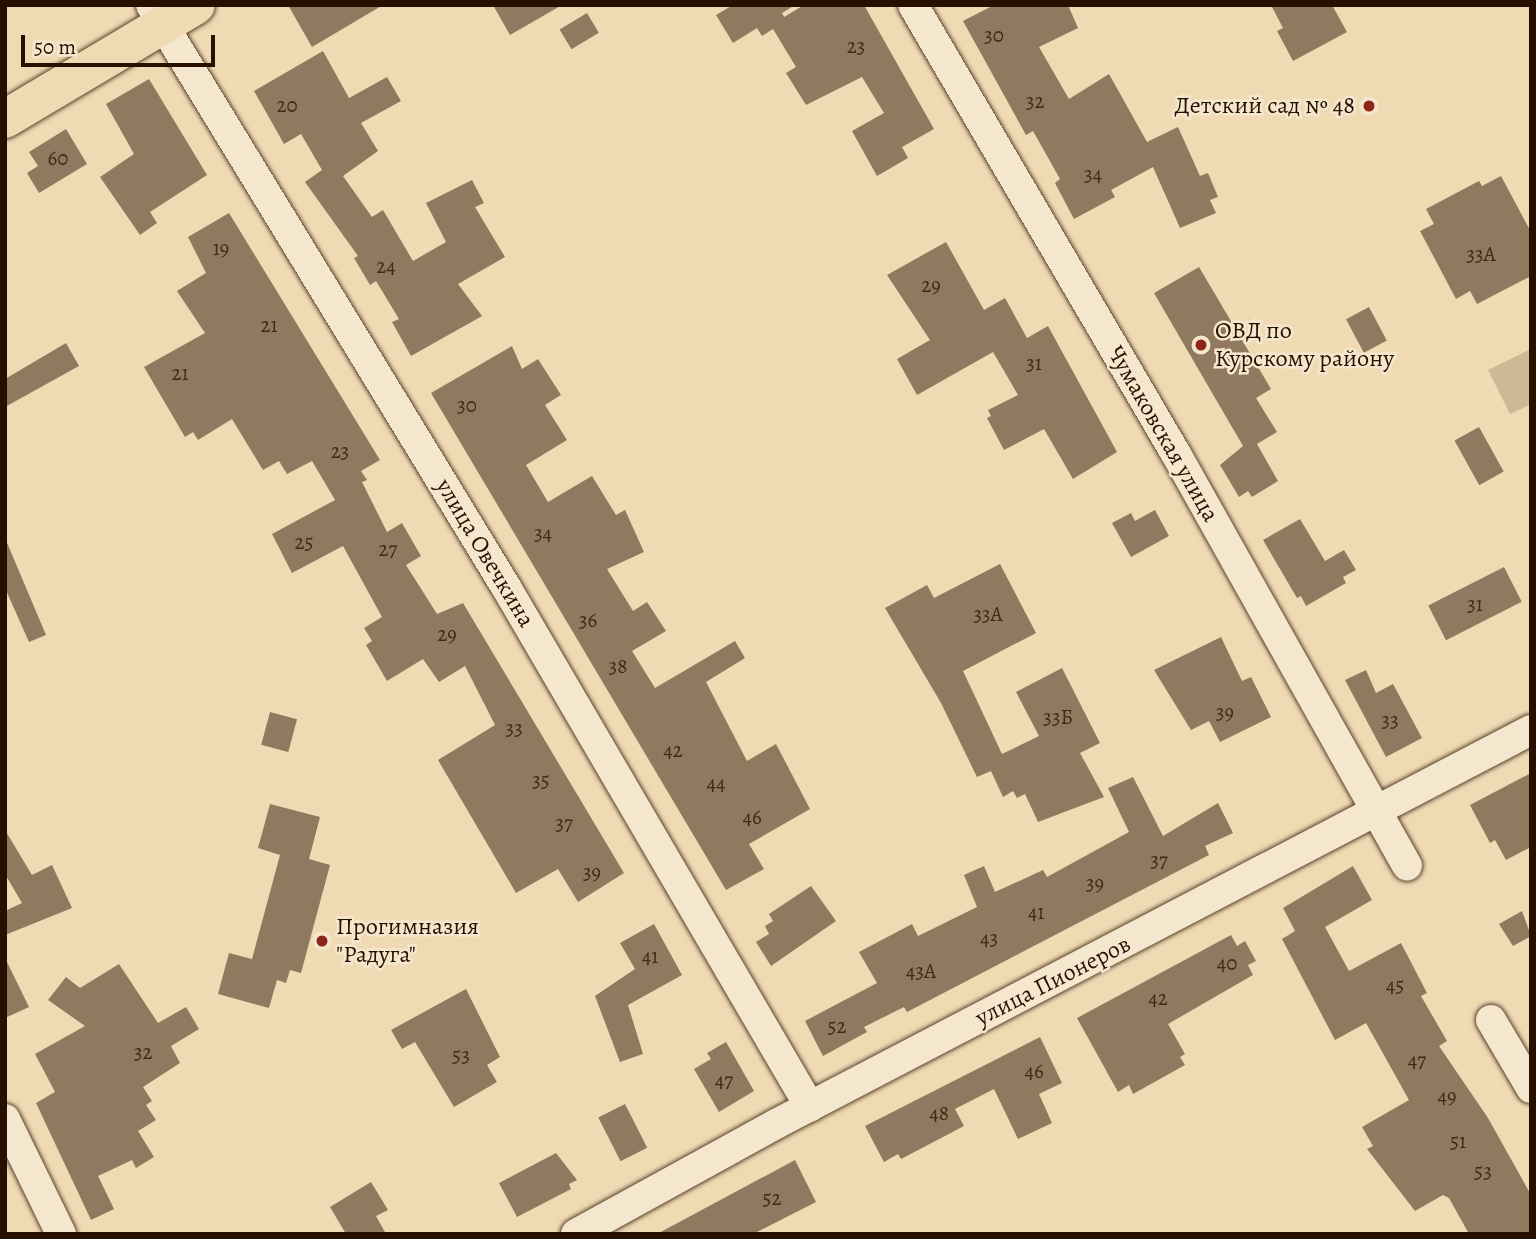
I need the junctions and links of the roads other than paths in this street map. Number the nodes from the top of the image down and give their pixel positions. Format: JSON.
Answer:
{"nodes":[{"id":1,"x":196,"y":5,"type":"edge"},
{"id":2,"x":913,"y":5,"type":"edge"},
{"id":3,"x":157,"y":15,"type":"edge"},
{"id":4,"x":5,"y":119,"type":"edge"},
{"id":5,"x":1531,"y":730,"type":"edge"},
{"id":6,"x":1377,"y":813,"type":"junction"},
{"id":7,"x":1407,"y":866,"type":"dead end"},
{"id":8,"x":1491,"y":1020,"type":"dead end"},
{"id":9,"x":1531,"y":1088,"type":"edge"},
{"id":10,"x":810,"y":1107,"type":"junction"},
{"id":11,"x":5,"y":1119,"type":"edge"},
{"id":12,"x":61,"y":1234,"type":"edge"},
{"id":13,"x":576,"y":1234,"type":"edge"}],
"edges":[{"from":1,"to":3,"type":"main road"},
{"from":2,"to":6,"type":"street","name":"Чумаковская улица"},
{"from":3,"to":4,"type":"main road"},
{"from":3,"to":10,"type":"street","name":"улица Овечкина"},
{"from":5,"to":6,"type":"street","name":"улица Пионеров"},
{"from":6,"to":7,"type":"street","name":"Чумаковская улица"},
{"from":6,"to":10,"type":"street","name":"улица Пионеров"},
{"from":8,"to":9,"type":"street"},
{"from":10,"to":13,"type":"street","name":"улица Пионеров"},
{"from":11,"to":12,"type":"street"}]}
